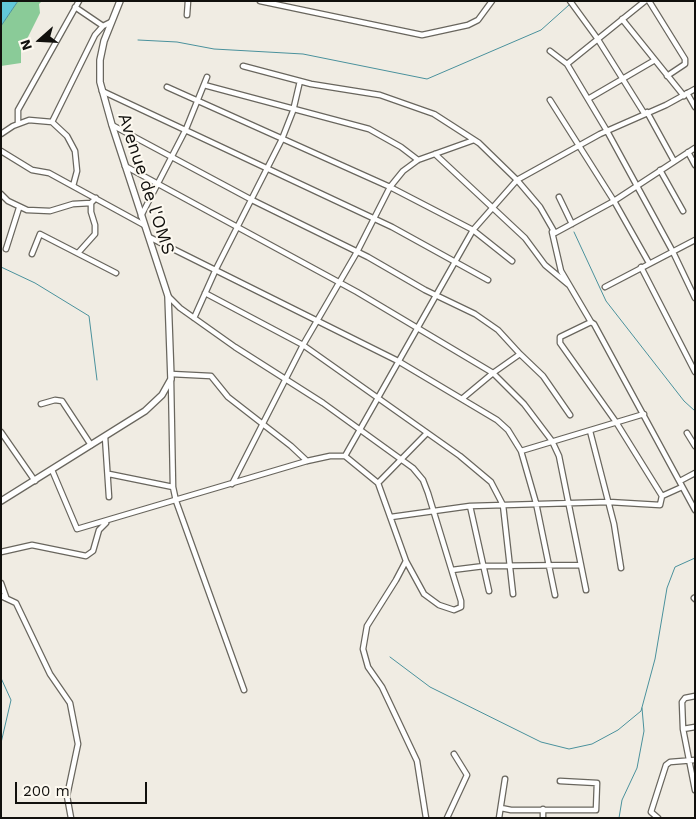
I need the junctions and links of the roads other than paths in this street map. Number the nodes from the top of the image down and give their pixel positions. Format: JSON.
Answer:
{"nodes":[{"id":1,"x":79,"y":1,"type":"edge"},
{"id":2,"x":120,"y":1,"type":"edge"},
{"id":3,"x":188,"y":1,"type":"edge"},
{"id":4,"x":260,"y":1,"type":"edge"},
{"id":5,"x":492,"y":1,"type":"edge"},
{"id":6,"x":570,"y":1,"type":"edge"},
{"id":7,"x":647,"y":1,"type":"edge"},
{"id":8,"x":75,"y":7,"type":"junction"},
{"id":9,"x":187,"y":15,"type":"dead end"},
{"id":10,"x":622,"y":19,"type":"junction"},
{"id":11,"x":111,"y":22,"type":"junction"},
{"id":12,"x":103,"y":26,"type":"junction"},
{"id":13,"x":597,"y":38,"type":"junction"},
{"id":14,"x":550,"y":51,"type":"dead end"},
{"id":15,"x":655,"y":60,"type":"junction"},
{"id":16,"x":567,"y":64,"type":"junction"},
{"id":17,"x":243,"y":66,"type":"dead end"},
{"id":18,"x":668,"y":76,"type":"junction"},
{"id":19,"x":207,"y":77,"type":"dead end"},
{"id":20,"x":623,"y":79,"type":"junction"},
{"id":21,"x":300,"y":81,"type":"junction"},
{"id":22,"x":204,"y":85,"type":"junction"},
{"id":23,"x":167,"y":87,"type":"dead end"},
{"id":24,"x":695,"y":89,"type":"edge"},
{"id":25,"x":102,"y":91,"type":"junction"},
{"id":26,"x":685,"y":94,"type":"junction"},
{"id":27,"x":588,"y":99,"type":"junction"},
{"id":28,"x":550,"y":100,"type":"dead end"},
{"id":29,"x":198,"y":103,"type":"junction"},
{"id":30,"x":695,"y":107,"type":"edge"},
{"id":31,"x":294,"y":109,"type":"junction"},
{"id":32,"x":646,"y":113,"type":"junction"},
{"id":33,"x":52,"y":122,"type":"junction"},
{"id":34,"x":18,"y":124,"type":"junction"},
{"id":35,"x":112,"y":125,"type":"junction"},
{"id":36,"x":186,"y":129,"type":"junction"},
{"id":37,"x":607,"y":131,"type":"junction"},
{"id":38,"x":1,"y":134,"type":"edge"},
{"id":39,"x":282,"y":139,"type":"junction"},
{"id":40,"x":474,"y":140,"type":"junction"},
{"id":41,"x":580,"y":146,"type":"junction"},
{"id":42,"x":695,"y":148,"type":"edge"},
{"id":43,"x":1,"y":151,"type":"edge"},
{"id":44,"x":688,"y":152,"type":"junction"},
{"id":45,"x":435,"y":154,"type":"junction"},
{"id":46,"x":172,"y":156,"type":"junction"},
{"id":47,"x":418,"y":160,"type":"junction"},
{"id":48,"x":674,"y":161,"type":"junction"},
{"id":49,"x":695,"y":165,"type":"edge"},
{"id":50,"x":125,"y":166,"type":"junction"},
{"id":51,"x":269,"y":168,"type":"junction"},
{"id":52,"x":660,"y":170,"type":"junction"},
{"id":53,"x":517,"y":180,"type":"junction"},
{"id":54,"x":158,"y":184,"type":"junction"},
{"id":55,"x":73,"y":186,"type":"junction"},
{"id":56,"x":637,"y":186,"type":"junction"},
{"id":57,"x":390,"y":187,"type":"junction"},
{"id":58,"x":1,"y":194,"type":"edge"},
{"id":59,"x":559,"y":197,"type":"dead end"},
{"id":60,"x":96,"y":198,"type":"junction"},
{"id":61,"x":252,"y":200,"type":"junction"},
{"id":62,"x":614,"y":201,"type":"junction"},
{"id":63,"x":91,"y":203,"type":"junction"},
{"id":64,"x":19,"y":208,"type":"junction"},
{"id":65,"x":494,"y":208,"type":"junction"},
{"id":66,"x":683,"y":211,"type":"dead end"},
{"id":67,"x":141,"y":216,"type":"junction"},
{"id":68,"x":374,"y":218,"type":"junction"},
{"id":69,"x":572,"y":224,"type":"junction"},
{"id":70,"x":144,"y":225,"type":"junction"},
{"id":71,"x":238,"y":226,"type":"junction"},
{"id":72,"x":473,"y":230,"type":"junction"},
{"id":73,"x":552,"y":232,"type":"junction"},
{"id":74,"x":147,"y":236,"type":"junction"},
{"id":75,"x":695,"y":240,"type":"edge"},
{"id":76,"x":6,"y":249,"type":"dead end"},
{"id":77,"x":357,"y":252,"type":"junction"},
{"id":78,"x":673,"y":252,"type":"junction"},
{"id":79,"x":78,"y":253,"type":"junction"},
{"id":80,"x":32,"y":254,"type":"dead end"},
{"id":81,"x":454,"y":261,"type":"junction"},
{"id":82,"x":512,"y":261,"type":"dead end"},
{"id":83,"x":649,"y":263,"type":"junction"},
{"id":84,"x":641,"y":267,"type":"junction"},
{"id":85,"x":216,"y":269,"type":"junction"},
{"id":86,"x":116,"y":273,"type":"dead end"},
{"id":87,"x":488,"y":280,"type":"dead end"},
{"id":88,"x":339,"y":283,"type":"junction"},
{"id":89,"x":569,"y":285,"type":"junction"},
{"id":90,"x":605,"y":287,"type":"dead end"},
{"id":91,"x":205,"y":293,"type":"junction"},
{"id":92,"x":436,"y":295,"type":"junction"},
{"id":93,"x":168,"y":296,"type":"junction"},
{"id":94,"x":695,"y":298,"type":"edge"},
{"id":95,"x":194,"y":318,"type":"junction"},
{"id":96,"x":317,"y":320,"type":"junction"},
{"id":97,"x":590,"y":322,"type":"junction"},
{"id":98,"x":417,"y":326,"type":"junction"},
{"id":99,"x":303,"y":345,"type":"junction"},
{"id":100,"x":520,"y":354,"type":"junction"},
{"id":101,"x":398,"y":361,"type":"junction"},
{"id":102,"x":695,"y":372,"type":"edge"},
{"id":103,"x":493,"y":373,"type":"junction"},
{"id":104,"x":171,"y":376,"type":"junction"},
{"id":105,"x":286,"y":379,"type":"junction"},
{"id":106,"x":463,"y":398,"type":"junction"},
{"id":107,"x":378,"y":399,"type":"junction"},
{"id":108,"x":41,"y":404,"type":"dead end"},
{"id":109,"x":644,"y":414,"type":"junction"},
{"id":110,"x":570,"y":415,"type":"dead end"},
{"id":111,"x":616,"y":422,"type":"junction"},
{"id":112,"x":263,"y":424,"type":"junction"},
{"id":113,"x":362,"y":430,"type":"junction"},
{"id":114,"x":590,"y":431,"type":"junction"},
{"id":115,"x":1,"y":432,"type":"edge"},
{"id":116,"x":427,"y":433,"type":"junction"},
{"id":117,"x":687,"y":433,"type":"dead end"},
{"id":118,"x":105,"y":437,"type":"junction"},
{"id":119,"x":552,"y":442,"type":"junction"},
{"id":120,"x":91,"y":445,"type":"junction"},
{"id":121,"x":695,"y":446,"type":"edge"},
{"id":122,"x":521,"y":451,"type":"junction"},
{"id":123,"x":346,"y":456,"type":"junction"},
{"id":124,"x":401,"y":458,"type":"junction"},
{"id":125,"x":307,"y":461,"type":"junction"},
{"id":126,"x":52,"y":470,"type":"junction"},
{"id":127,"x":695,"y":472,"type":"edge"},
{"id":128,"x":109,"y":474,"type":"junction"},
{"id":129,"x":35,"y":480,"type":"junction"},
{"id":130,"x":680,"y":481,"type":"junction"},
{"id":131,"x":378,"y":483,"type":"junction"},
{"id":132,"x":231,"y":485,"type":"junction"},
{"id":133,"x":174,"y":486,"type":"junction"},
{"id":134,"x":682,"y":487,"type":"junction"},
{"id":135,"x":662,"y":496,"type":"junction"},
{"id":136,"x":109,"y":497,"type":"dead end"},
{"id":137,"x":1,"y":501,"type":"edge"},
{"id":138,"x":176,"y":501,"type":"junction"},
{"id":139,"x":608,"y":502,"type":"junction"},
{"id":140,"x":536,"y":503,"type":"junction"},
{"id":141,"x":567,"y":503,"type":"junction"},
{"id":142,"x":503,"y":505,"type":"junction"},
{"id":143,"x":470,"y":506,"type":"junction"},
{"id":144,"x":434,"y":510,"type":"junction"},
{"id":145,"x":695,"y":510,"type":"edge"},
{"id":146,"x":391,"y":517,"type":"junction"},
{"id":147,"x":110,"y":521,"type":"junction"},
{"id":148,"x":1,"y":552,"type":"edge"},
{"id":149,"x":406,"y":561,"type":"junction"},
{"id":150,"x":581,"y":564,"type":"junction"},
{"id":151,"x":484,"y":566,"type":"junction"},
{"id":152,"x":510,"y":566,"type":"junction"},
{"id":153,"x":550,"y":566,"type":"junction"},
{"id":154,"x":621,"y":568,"type":"dead end"},
{"id":155,"x":452,"y":570,"type":"junction"},
{"id":156,"x":1,"y":583,"type":"edge"},
{"id":157,"x":586,"y":590,"type":"dead end"},
{"id":158,"x":489,"y":591,"type":"dead end"},
{"id":159,"x":513,"y":594,"type":"dead end"},
{"id":160,"x":555,"y":595,"type":"dead end"},
{"id":161,"x":3,"y":596,"type":"edge"},
{"id":162,"x":244,"y":690,"type":"dead end"},
{"id":163,"x":695,"y":696,"type":"edge"},
{"id":164,"x":695,"y":726,"type":"edge"},
{"id":165,"x":683,"y":728,"type":"junction"},
{"id":166,"x":454,"y":754,"type":"dead end"},
{"id":167,"x":692,"y":760,"type":"edge"},
{"id":168,"x":505,"y":779,"type":"dead end"},
{"id":169,"x":560,"y":781,"type":"dead end"},
{"id":170,"x":695,"y":790,"type":"edge"},
{"id":171,"x":501,"y":808,"type":"junction"},
{"id":172,"x":543,"y":809,"type":"junction"},
{"id":173,"x":511,"y":810,"type":"junction"},
{"id":174,"x":71,"y":818,"type":"edge"},
{"id":175,"x":426,"y":818,"type":"edge"},
{"id":176,"x":447,"y":818,"type":"edge"},
{"id":177,"x":499,"y":818,"type":"edge"},
{"id":178,"x":510,"y":818,"type":"edge"},
{"id":179,"x":543,"y":818,"type":"edge"},
{"id":180,"x":658,"y":818,"type":"edge"}],
"edges":[{"from":1,"to":8,"type":"street"},
{"from":2,"to":11,"type":"street","name":"Avenue de l'OMS"},
{"from":3,"to":9,"type":"street"},
{"from":4,"to":5,"type":"street"},
{"from":6,"to":13,"type":"street"},
{"from":7,"to":10,"type":"street"},
{"from":7,"to":18,"type":"street"},
{"from":8,"to":12,"type":"street"},
{"from":8,"to":34,"type":"street"},
{"from":10,"to":13,"type":"street"},
{"from":10,"to":15,"type":"street"},
{"from":11,"to":12,"type":"street"},
{"from":11,"to":25,"type":"street","name":"Avenue de l'OMS"},
{"from":12,"to":33,"type":"street"},
{"from":13,"to":16,"type":"street"},
{"from":13,"to":20,"type":"street"},
{"from":14,"to":16,"type":"street"},
{"from":15,"to":18,"type":"street"},
{"from":15,"to":20,"type":"street"},
{"from":16,"to":27,"type":"street"},
{"from":17,"to":21,"type":"street"},
{"from":18,"to":26,"type":"street"},
{"from":19,"to":22,"type":"street"},
{"from":20,"to":27,"type":"street"},
{"from":20,"to":32,"type":"street"},
{"from":21,"to":31,"type":"street"},
{"from":21,"to":40,"type":"street"},
{"from":22,"to":29,"type":"street"},
{"from":22,"to":31,"type":"street"},
{"from":23,"to":29,"type":"street"},
{"from":24,"to":26,"type":"street"},
{"from":25,"to":35,"type":"street","name":"Avenue de l'OMS"},
{"from":25,"to":36,"type":"street"},
{"from":26,"to":30,"type":"street"},
{"from":26,"to":32,"type":"street"},
{"from":27,"to":37,"type":"street"},
{"from":28,"to":41,"type":"street"},
{"from":29,"to":36,"type":"street"},
{"from":29,"to":39,"type":"street"},
{"from":31,"to":39,"type":"street"},
{"from":31,"to":47,"type":"street"},
{"from":32,"to":37,"type":"street"},
{"from":32,"to":48,"type":"street"},
{"from":33,"to":34,"type":"street"},
{"from":33,"to":55,"type":"street"},
{"from":34,"to":38,"type":"street"},
{"from":35,"to":46,"type":"street"},
{"from":35,"to":50,"type":"street","name":"Avenue de l'OMS"},
{"from":36,"to":46,"type":"street"},
{"from":36,"to":51,"type":"street"},
{"from":37,"to":41,"type":"street"},
{"from":37,"to":56,"type":"street"},
{"from":39,"to":51,"type":"street"},
{"from":39,"to":57,"type":"street"},
{"from":40,"to":45,"type":"street"},
{"from":40,"to":53,"type":"street"},
{"from":41,"to":53,"type":"street"},
{"from":41,"to":62,"type":"street"},
{"from":42,"to":44,"type":"street"},
{"from":43,"to":55,"type":"street"},
{"from":44,"to":48,"type":"street"},
{"from":44,"to":49,"type":"street"},
{"from":45,"to":47,"type":"street"},
{"from":45,"to":65,"type":"street"},
{"from":46,"to":54,"type":"street"},
{"from":46,"to":61,"type":"street"},
{"from":47,"to":57,"type":"street"},
{"from":48,"to":52,"type":"street"},
{"from":50,"to":54,"type":"street"},
{"from":50,"to":67,"type":"street","name":"Avenue de l'OMS"},
{"from":51,"to":61,"type":"street"},
{"from":51,"to":68,"type":"street"},
{"from":52,"to":56,"type":"street"},
{"from":52,"to":66,"type":"street"},
{"from":53,"to":65,"type":"street"},
{"from":53,"to":73,"type":"street"},
{"from":54,"to":67,"type":"street"},
{"from":54,"to":71,"type":"street"},
{"from":55,"to":60,"type":"street"},
{"from":56,"to":62,"type":"street"},
{"from":56,"to":78,"type":"street"},
{"from":57,"to":68,"type":"street"},
{"from":57,"to":72,"type":"street"},
{"from":58,"to":64,"type":"street"},
{"from":59,"to":69,"type":"street"},
{"from":60,"to":63,"type":"street"},
{"from":60,"to":70,"type":"street"},
{"from":61,"to":71,"type":"street"},
{"from":61,"to":77,"type":"street"},
{"from":62,"to":69,"type":"street"},
{"from":62,"to":83,"type":"street"},
{"from":63,"to":64,"type":"street"},
{"from":63,"to":79,"type":"street"},
{"from":64,"to":76,"type":"street"},
{"from":65,"to":72,"type":"street"},
{"from":65,"to":89,"type":"street"},
{"from":67,"to":70,"type":"street","name":"Avenue de l'OMS"},
{"from":68,"to":77,"type":"street"},
{"from":68,"to":81,"type":"street"},
{"from":69,"to":73,"type":"street"},
{"from":70,"to":74,"type":"street","name":"Avenue de l'OMS"},
{"from":71,"to":85,"type":"street"},
{"from":71,"to":88,"type":"street"},
{"from":72,"to":81,"type":"street"},
{"from":72,"to":82,"type":"street"},
{"from":73,"to":89,"type":"street"},
{"from":74,"to":85,"type":"street"},
{"from":74,"to":93,"type":"street","name":"Avenue de l'OMS"},
{"from":75,"to":78,"type":"street"},
{"from":77,"to":88,"type":"street"},
{"from":77,"to":92,"type":"street"},
{"from":78,"to":83,"type":"street"},
{"from":78,"to":94,"type":"street"},
{"from":79,"to":80,"type":"street"},
{"from":79,"to":86,"type":"street"},
{"from":81,"to":87,"type":"street"},
{"from":81,"to":92,"type":"street"},
{"from":83,"to":84,"type":"street"},
{"from":84,"to":90,"type":"street"},
{"from":84,"to":102,"type":"street"},
{"from":85,"to":91,"type":"street"},
{"from":85,"to":96,"type":"street"},
{"from":88,"to":96,"type":"street"},
{"from":88,"to":98,"type":"street"},
{"from":89,"to":97,"type":"street"},
{"from":91,"to":95,"type":"street"},
{"from":91,"to":99,"type":"street"},
{"from":92,"to":98,"type":"street"},
{"from":92,"to":100,"type":"street"},
{"from":93,"to":95,"type":"street"},
{"from":93,"to":104,"type":"street","name":"Avenue de l'OMS"},
{"from":95,"to":105,"type":"street"},
{"from":96,"to":99,"type":"street"},
{"from":96,"to":101,"type":"street"},
{"from":97,"to":109,"type":"street"},
{"from":97,"to":111,"type":"street"},
{"from":98,"to":101,"type":"street"},
{"from":98,"to":103,"type":"street"},
{"from":99,"to":105,"type":"street"},
{"from":99,"to":107,"type":"street"},
{"from":100,"to":103,"type":"street"},
{"from":100,"to":110,"type":"street"},
{"from":101,"to":106,"type":"street"},
{"from":101,"to":107,"type":"street"},
{"from":103,"to":106,"type":"street"},
{"from":103,"to":119,"type":"street"},
{"from":104,"to":112,"type":"street"},
{"from":104,"to":118,"type":"street"},
{"from":104,"to":133,"type":"street"},
{"from":105,"to":112,"type":"street"},
{"from":105,"to":113,"type":"street"},
{"from":106,"to":122,"type":"street"},
{"from":107,"to":113,"type":"street"},
{"from":107,"to":116,"type":"street"},
{"from":108,"to":120,"type":"street"},
{"from":109,"to":111,"type":"street"},
{"from":109,"to":130,"type":"street"},
{"from":111,"to":114,"type":"street"},
{"from":111,"to":135,"type":"street"},
{"from":112,"to":125,"type":"street"},
{"from":112,"to":132,"type":"street"},
{"from":113,"to":123,"type":"street"},
{"from":113,"to":124,"type":"street"},
{"from":114,"to":119,"type":"street"},
{"from":114,"to":139,"type":"street"},
{"from":115,"to":129,"type":"street"},
{"from":116,"to":124,"type":"street"},
{"from":116,"to":142,"type":"street"},
{"from":117,"to":121,"type":"street"},
{"from":118,"to":120,"type":"street"},
{"from":118,"to":128,"type":"street"},
{"from":119,"to":122,"type":"street"},
{"from":119,"to":141,"type":"street"},
{"from":120,"to":126,"type":"street"},
{"from":122,"to":140,"type":"street"},
{"from":123,"to":125,"type":"street"},
{"from":123,"to":131,"type":"street"},
{"from":124,"to":131,"type":"street"},
{"from":124,"to":144,"type":"street"},
{"from":125,"to":132,"type":"street"},
{"from":126,"to":129,"type":"street"},
{"from":126,"to":147,"type":"street"},
{"from":127,"to":130,"type":"street"},
{"from":128,"to":133,"type":"street"},
{"from":128,"to":136,"type":"street"},
{"from":129,"to":137,"type":"street"},
{"from":130,"to":134,"type":"street"},
{"from":131,"to":146,"type":"street"},
{"from":132,"to":138,"type":"street"},
{"from":133,"to":138,"type":"street"},
{"from":134,"to":135,"type":"street"},
{"from":134,"to":145,"type":"street"},
{"from":135,"to":139,"type":"street"},
{"from":138,"to":147,"type":"street"},
{"from":138,"to":162,"type":"street"},
{"from":139,"to":141,"type":"street"},
{"from":139,"to":154,"type":"street"},
{"from":140,"to":141,"type":"street"},
{"from":140,"to":142,"type":"street"},
{"from":140,"to":153,"type":"street"},
{"from":141,"to":150,"type":"street"},
{"from":142,"to":143,"type":"street"},
{"from":142,"to":152,"type":"street"},
{"from":143,"to":144,"type":"street"},
{"from":143,"to":151,"type":"street"},
{"from":144,"to":146,"type":"street"},
{"from":144,"to":155,"type":"street"},
{"from":146,"to":149,"type":"street"},
{"from":147,"to":148,"type":"street"},
{"from":149,"to":155,"type":"street"},
{"from":149,"to":175,"type":"street"},
{"from":150,"to":153,"type":"street"},
{"from":150,"to":157,"type":"street"},
{"from":151,"to":152,"type":"street"},
{"from":151,"to":155,"type":"street"},
{"from":151,"to":158,"type":"street"},
{"from":152,"to":153,"type":"street"},
{"from":152,"to":159,"type":"street"},
{"from":153,"to":160,"type":"street"},
{"from":156,"to":161,"type":"street"},
{"from":161,"to":174,"type":"street"},
{"from":163,"to":165,"type":"street"},
{"from":164,"to":165,"type":"street"},
{"from":165,"to":167,"type":"street"},
{"from":166,"to":176,"type":"street"},
{"from":167,"to":170,"type":"street"},
{"from":167,"to":180,"type":"street"},
{"from":168,"to":171,"type":"street"},
{"from":169,"to":172,"type":"street"},
{"from":171,"to":173,"type":"street"},
{"from":171,"to":177,"type":"street"},
{"from":172,"to":173,"type":"street"},
{"from":172,"to":179,"type":"street"},
{"from":173,"to":178,"type":"street"}]}
